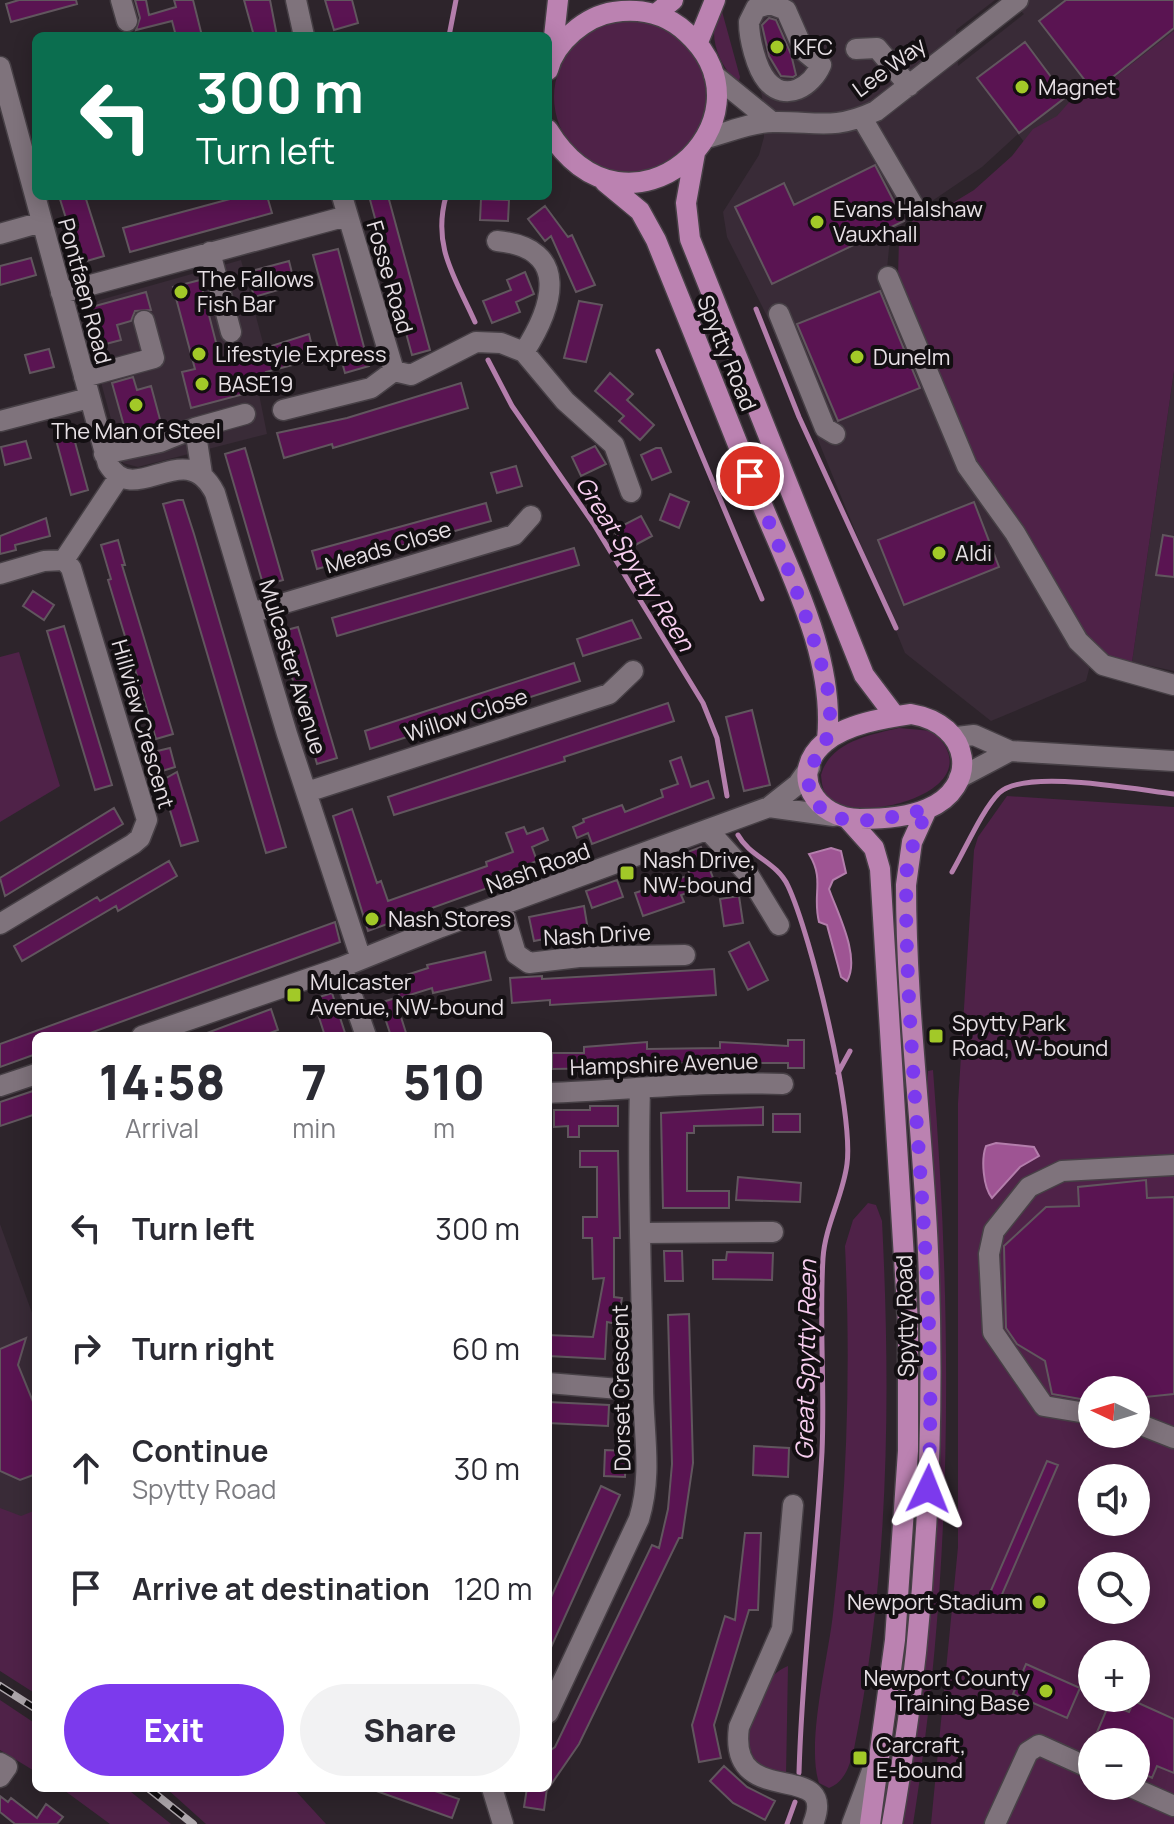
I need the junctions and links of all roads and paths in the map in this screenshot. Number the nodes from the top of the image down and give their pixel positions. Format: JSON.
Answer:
{"nodes":[{"id":1,"x":121,"y":0,"type":"edge"},
{"id":2,"x":296,"y":0,"type":"edge"},
{"id":3,"x":558,"y":0,"type":"edge"},
{"id":4,"x":673,"y":0,"type":"edge"},
{"id":5,"x":715,"y":0,"type":"edge"},
{"id":6,"x":1018,"y":0,"type":"edge"},
{"id":7,"x":602,"y":6,"type":"edge"},
{"id":8,"x":990,"y":8,"type":"edge"},
{"id":9,"x":656,"y":14,"type":"junction"},
{"id":10,"x":127,"y":21,"type":"dead end"},
{"id":11,"x":303,"y":32,"type":"edge"},
{"id":12,"x":698,"y":42,"type":"junction"},
{"id":13,"x":552,"y":44,"type":"edge"},
{"id":14,"x":856,"y":49,"type":"dead end"},
{"id":15,"x":552,"y":61,"type":"edge"},
{"id":16,"x":714,"y":75,"type":"junction"},
{"id":17,"x":2,"y":80,"type":"edge"},
{"id":18,"x":909,"y":86,"type":"junction"},
{"id":19,"x":862,"y":118,"type":"junction"},
{"id":20,"x":772,"y":122,"type":"junction"},
{"id":21,"x":552,"y":137,"type":"edge"},
{"id":22,"x":700,"y":146,"type":"junction"},
{"id":23,"x":605,"y":182,"type":"junction"},
{"id":24,"x":32,"y":186,"type":"edge"},
{"id":25,"x":36,"y":200,"type":"edge"},
{"id":26,"x":913,"y":205,"type":"dead end"},
{"id":27,"x":345,"y":206,"type":"edge"},
{"id":28,"x":42,"y":222,"type":"junction"},
{"id":29,"x":0,"y":234,"type":"edge"},
{"id":30,"x":497,"y":241,"type":"dead end"},
{"id":31,"x":210,"y":252,"type":"junction"},
{"id":32,"x":888,"y":277,"type":"dead end"},
{"id":33,"x":61,"y":293,"type":"junction"},
{"id":34,"x":779,"y":314,"type":"dead end"},
{"id":35,"x":144,"y":321,"type":"dead end"},
{"id":36,"x":231,"y":332,"type":"dead end"},
{"id":37,"x":524,"y":352,"type":"junction"},
{"id":38,"x":394,"y":371,"type":"junction"},
{"id":39,"x":84,"y":377,"type":"junction"},
{"id":40,"x":89,"y":398,"type":"junction"},
{"id":41,"x":283,"y":410,"type":"dead end"},
{"id":42,"x":245,"y":414,"type":"dead end"},
{"id":43,"x":0,"y":421,"type":"edge"},
{"id":44,"x":195,"y":428,"type":"junction"},
{"id":45,"x":835,"y":434,"type":"dead end"},
{"id":46,"x":104,"y":454,"type":"junction"},
{"id":47,"x":202,"y":474,"type":"junction"},
{"id":48,"x":119,"y":477,"type":"junction"},
{"id":49,"x":631,"y":492,"type":"dead end"},
{"id":50,"x":531,"y":516,"type":"dead end"},
{"id":51,"x":64,"y":560,"type":"junction"},
{"id":52,"x":0,"y":574,"type":"edge"},
{"id":53,"x":251,"y":613,"type":"junction"},
{"id":54,"x":633,"y":671,"type":"dead end"},
{"id":55,"x":1174,"y":685,"type":"edge"},
{"id":56,"x":895,"y":716,"type":"junction"},
{"id":57,"x":957,"y":737,"type":"junction"},
{"id":58,"x":827,"y":740,"type":"junction"},
{"id":59,"x":1010,"y":751,"type":"junction"},
{"id":60,"x":1174,"y":761,"type":"edge"},
{"id":61,"x":810,"y":767,"type":"junction"},
{"id":62,"x":959,"y":778,"type":"junction"},
{"id":63,"x":307,"y":792,"type":"junction"},
{"id":64,"x":769,"y":807,"type":"junction"},
{"id":65,"x":927,"y":809,"type":"junction"},
{"id":66,"x":841,"y":818,"type":"junction"},
{"id":67,"x":708,"y":830,"type":"junction"},
{"id":68,"x":502,"y":907,"type":"junction"},
{"id":69,"x":0,"y":924,"type":"edge"},
{"id":70,"x":779,"y":925,"type":"dead end"},
{"id":71,"x":685,"y":955,"type":"dead end"},
{"id":72,"x":351,"y":963,"type":"junction"},
{"id":73,"x":153,"y":1032,"type":"edge"},
{"id":74,"x":365,"y":1032,"type":"edge"},
{"id":75,"x":32,"y":1075,"type":"edge"},
{"id":76,"x":783,"y":1084,"type":"dead end"},
{"id":77,"x":0,"y":1086,"type":"edge"},
{"id":78,"x":640,"y":1089,"type":"junction"},
{"id":79,"x":552,"y":1093,"type":"edge"},
{"id":80,"x":1174,"y":1165,"type":"edge"},
{"id":81,"x":773,"y":1232,"type":"dead end"},
{"id":82,"x":643,"y":1233,"type":"junction"},
{"id":83,"x":552,"y":1383,"type":"edge"},
{"id":84,"x":643,"y":1391,"type":"junction"},
{"id":85,"x":1078,"y":1412,"type":"edge"},
{"id":86,"x":1150,"y":1429,"type":"edge"},
{"id":87,"x":1174,"y":1438,"type":"edge"},
{"id":88,"x":793,"y":1505,"type":"dead end"},
{"id":89,"x":552,"y":1704,"type":"edge"},
{"id":90,"x":884,"y":1737,"type":"junction"},
{"id":91,"x":1078,"y":1763,"type":"edge"},
{"id":92,"x":493,"y":1792,"type":"edge"},
{"id":93,"x":1150,"y":1795,"type":"edge"},
{"id":94,"x":1174,"y":1806,"type":"edge"},
{"id":95,"x":503,"y":1824,"type":"edge"},
{"id":96,"x":813,"y":1824,"type":"edge"},
{"id":97,"x":852,"y":1824,"type":"edge"},
{"id":98,"x":870,"y":1824,"type":"edge"},
{"id":99,"x":892,"y":1824,"type":"edge"},
{"id":100,"x":995,"y":1824,"type":"edge"}],
"edges":[{"from":1,"to":10,"type":"street"},
{"from":2,"to":11,"type":"street"},
{"from":3,"to":13,"type":"main road"},
{"from":4,"to":9,"type":"main road"},
{"from":5,"to":12,"type":"main road"},
{"from":6,"to":8,"type":"street","name":"Lee Way"},
{"from":7,"to":9,"type":"main road"},
{"from":7,"to":15,"type":"main road"},
{"from":8,"to":18,"type":"street","name":"Lee Way"},
{"from":9,"to":12,"type":"main road"},
{"from":12,"to":16,"type":"main road"},
{"from":14,"to":18,"type":"street"},
{"from":16,"to":20,"type":"street"},
{"from":16,"to":22,"type":"main road","name":"Spytty Road"},
{"from":17,"to":24,"type":"street","name":"Pontfaen Road"},
{"from":18,"to":19,"type":"street","name":"Lee Way"},
{"from":19,"to":20,"type":"street","name":"Lee Way"},
{"from":19,"to":26,"type":"street"},
{"from":20,"to":22,"type":"street","name":"Lee Way"},
{"from":21,"to":23,"type":"main road","name":"Spytty Road"},
{"from":22,"to":23,"type":"main road"},
{"from":22,"to":56,"type":"main road","name":"Spytty Road"},
{"from":23,"to":58,"type":"main road","name":"Spytty Road"},
{"from":25,"to":28,"type":"street","name":"Pontfaen Road"},
{"from":27,"to":31,"type":"street"},
{"from":27,"to":38,"type":"street","name":"Fosse Road"},
{"from":28,"to":29,"type":"street"},
{"from":28,"to":33,"type":"street","name":"Pontfaen Road"},
{"from":30,"to":37,"type":"street"},
{"from":31,"to":33,"type":"street"},
{"from":31,"to":36,"type":"street"},
{"from":32,"to":55,"type":"street"},
{"from":33,"to":39,"type":"street","name":"Pontfaen Road"},
{"from":34,"to":45,"type":"street"},
{"from":35,"to":39,"type":"street"},
{"from":37,"to":38,"type":"street"},
{"from":37,"to":49,"type":"street"},
{"from":38,"to":41,"type":"street"},
{"from":39,"to":40,"type":"street","name":"Pontfaen Road"},
{"from":40,"to":43,"type":"street"},
{"from":40,"to":46,"type":"street","name":"Pontfaen Road"},
{"from":42,"to":44,"type":"street"},
{"from":44,"to":46,"type":"street"},
{"from":44,"to":47,"type":"street","name":"Mulcaster Avenue"},
{"from":46,"to":48,"type":"street","name":"Pontfaen Road"},
{"from":47,"to":48,"type":"street"},
{"from":47,"to":53,"type":"street","name":"Mulcaster Avenue"},
{"from":48,"to":51,"type":"street"},
{"from":50,"to":53,"type":"street","name":"Meads Close"},
{"from":51,"to":52,"type":"street"},
{"from":51,"to":69,"type":"street","name":"Hillview Crescent"},
{"from":53,"to":63,"type":"street","name":"Mulcaster Avenue"},
{"from":54,"to":63,"type":"street","name":"Willow Close"},
{"from":56,"to":57,"type":"main road"},
{"from":56,"to":58,"type":"main road"},
{"from":57,"to":59,"type":"street"},
{"from":57,"to":62,"type":"main road"},
{"from":58,"to":61,"type":"main road"},
{"from":59,"to":60,"type":"street"},
{"from":59,"to":62,"type":"street"},
{"from":61,"to":64,"type":"street","name":"Nash Road"},
{"from":61,"to":66,"type":"main road"},
{"from":62,"to":65,"type":"main road"},
{"from":63,"to":72,"type":"street","name":"Mulcaster Avenue"},
{"from":64,"to":66,"type":"street","name":"Nash Road"},
{"from":64,"to":67,"type":"street","name":"Nash Road"},
{"from":65,"to":66,"type":"main road"},
{"from":65,"to":99,"type":"main road","name":"Spytty Road"},
{"from":66,"to":90,"type":"main road","name":"Spytty Road"},
{"from":67,"to":68,"type":"street","name":"Nash Road"},
{"from":67,"to":70,"type":"street"},
{"from":68,"to":71,"type":"street","name":"Nash Drive"},
{"from":68,"to":72,"type":"street","name":"Nash Road"},
{"from":72,"to":73,"type":"street","name":"Nash Road"},
{"from":72,"to":74,"type":"street"},
{"from":75,"to":77,"type":"street"},
{"from":76,"to":78,"type":"street","name":"Hampshire Avenue"},
{"from":78,"to":79,"type":"street","name":"Hampshire Avenue"},
{"from":78,"to":82,"type":"street","name":"Dorset Crescent"},
{"from":80,"to":85,"type":"street"},
{"from":81,"to":82,"type":"street"},
{"from":82,"to":84,"type":"street","name":"Dorset Crescent"},
{"from":83,"to":84,"type":"street"},
{"from":84,"to":89,"type":"street","name":"Dorset Crescent"},
{"from":86,"to":87,"type":"street"},
{"from":88,"to":96,"type":"street"},
{"from":90,"to":97,"type":"street"},
{"from":90,"to":98,"type":"main road","name":"Spytty Road"},
{"from":91,"to":100,"type":"street"},
{"from":92,"to":95,"type":"street"},
{"from":93,"to":94,"type":"street"}]}
